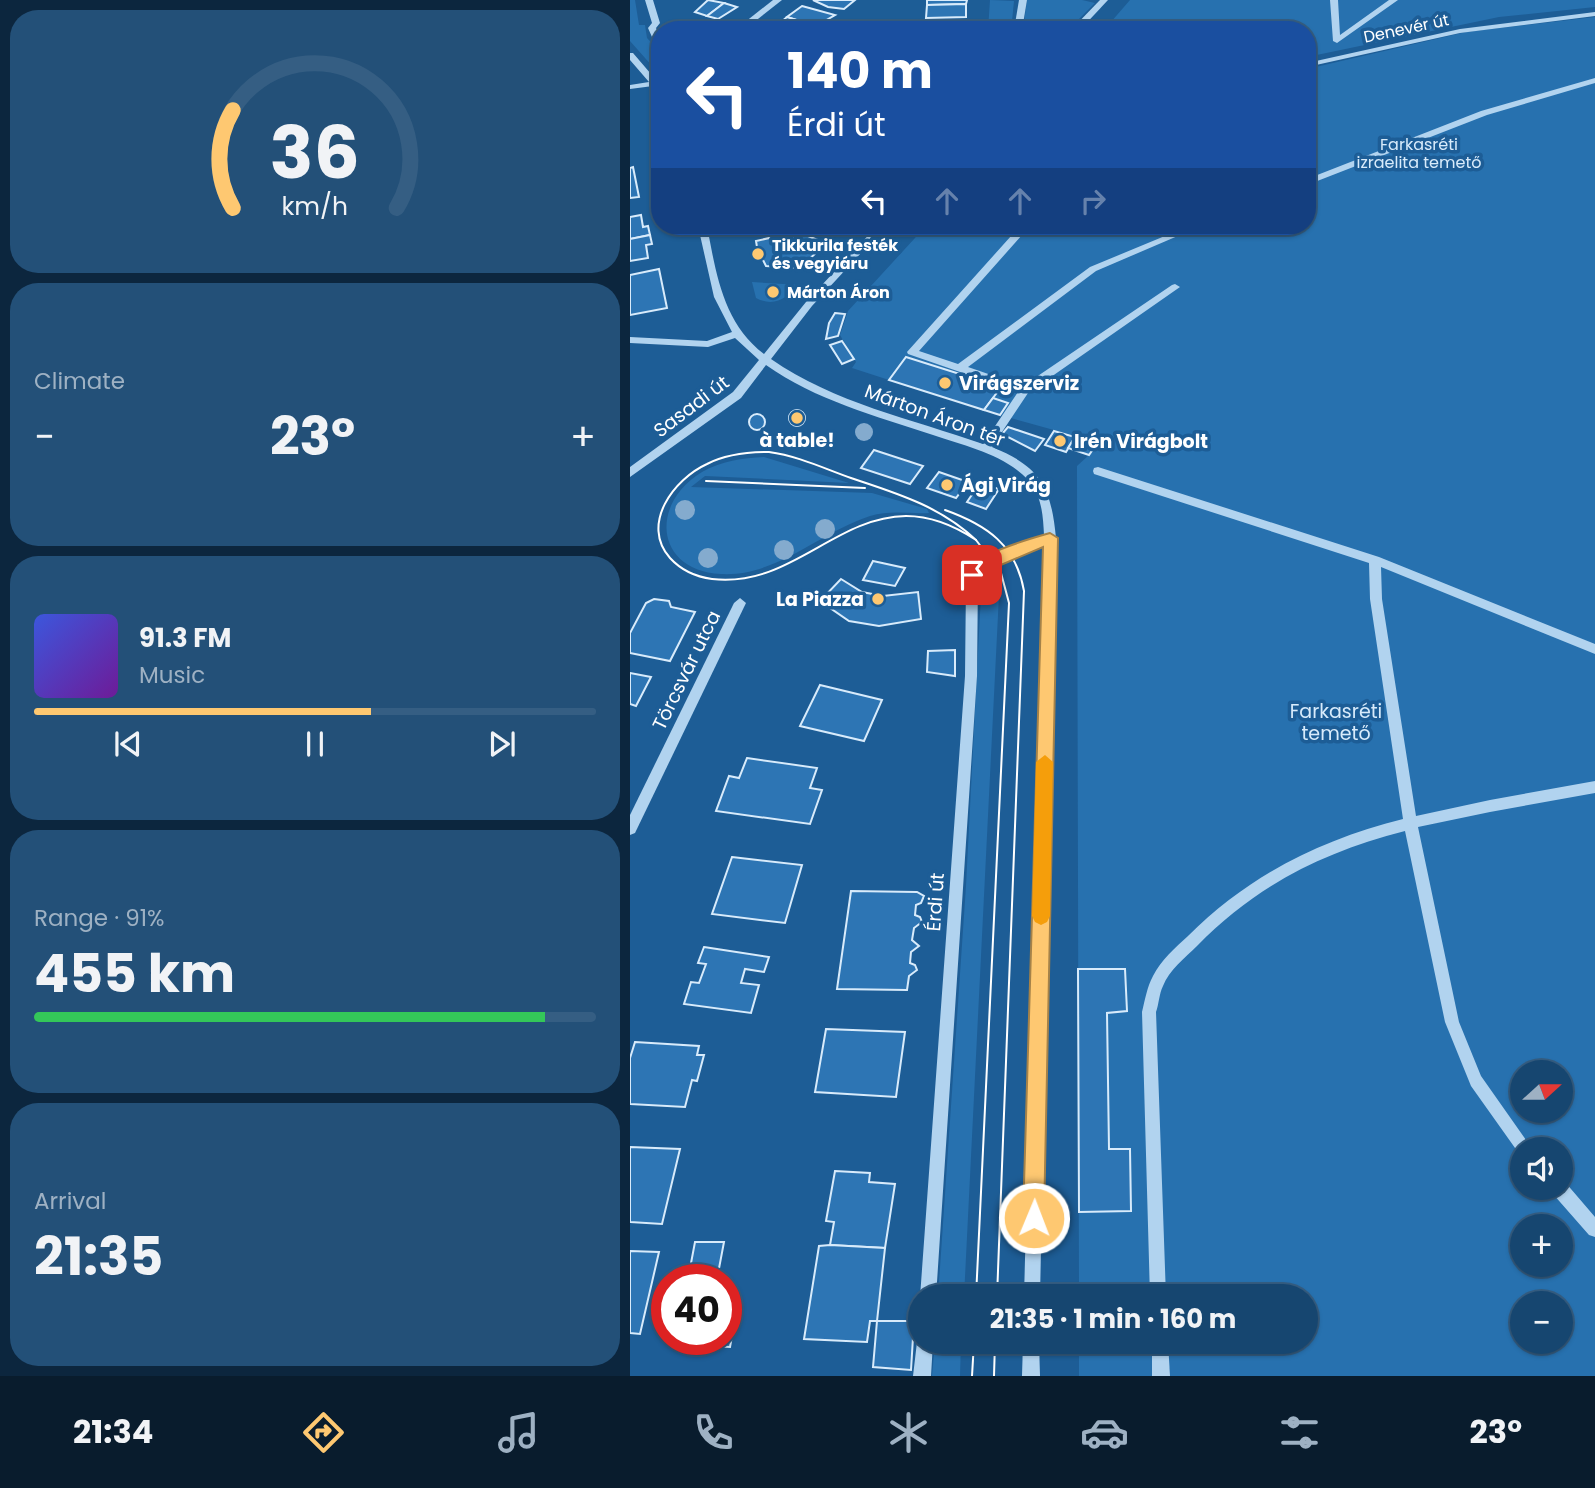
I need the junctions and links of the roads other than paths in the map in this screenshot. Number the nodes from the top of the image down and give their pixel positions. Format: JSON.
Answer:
{"nodes":[{"id":1,"x":649,"y":0,"type":"edge"},
{"id":2,"x":778,"y":0,"type":"edge"},
{"id":3,"x":1023,"y":0,"type":"edge"},
{"id":4,"x":1104,"y":0,"type":"edge"},
{"id":5,"x":1334,"y":0,"type":"edge"},
{"id":6,"x":1394,"y":0,"type":"edge"},
{"id":7,"x":1595,"y":15,"type":"edge"},
{"id":8,"x":655,"y":21,"type":"edge"},
{"id":9,"x":751,"y":21,"type":"edge"},
{"id":10,"x":1020,"y":21,"type":"edge"},
{"id":11,"x":1084,"y":21,"type":"edge"},
{"id":12,"x":630,"y":55,"type":"edge"},
{"id":13,"x":1316,"y":63,"type":"edge"},
{"id":14,"x":651,"y":75,"type":"edge"},
{"id":15,"x":1595,"y":80,"type":"edge"},
{"id":16,"x":651,"y":84,"type":"edge"},
{"id":17,"x":630,"y":87,"type":"edge"},
{"id":18,"x":1316,"y":178,"type":"edge"},
{"id":19,"x":704,"y":235,"type":"edge"},
{"id":20,"x":874,"y":235,"type":"edge"},
{"id":21,"x":1017,"y":235,"type":"edge"},
{"id":22,"x":1175,"y":235,"type":"edge"},
{"id":23,"x":1175,"y":288,"type":"dead end"},
{"id":24,"x":737,"y":334,"type":"junction"},
{"id":25,"x":630,"y":340,"type":"edge"},
{"id":26,"x":766,"y":360,"type":"junction"},
{"id":27,"x":960,"y":368,"type":"junction"},
{"id":28,"x":1024,"y":390,"type":"junction"},
{"id":29,"x":985,"y":449,"type":"junction"},
{"id":30,"x":1098,"y":471,"type":"dead end"},
{"id":31,"x":630,"y":473,"type":"edge"},
{"id":32,"x":1050,"y":538,"type":"junction"},
{"id":33,"x":1375,"y":560,"type":"junction"},
{"id":34,"x":740,"y":603,"type":"dead end"},
{"id":35,"x":1595,"y":649,"type":"edge"},
{"id":36,"x":1595,"y":788,"type":"edge"},
{"id":37,"x":1410,"y":821,"type":"junction"},
{"id":38,"x":630,"y":830,"type":"edge"},
{"id":39,"x":1516,"y":1137,"type":"edge"},
{"id":40,"x":1570,"y":1200,"type":"edge"},
{"id":41,"x":1595,"y":1229,"type":"edge"},
{"id":42,"x":929,"y":1284,"type":"edge"},
{"id":43,"x":1032,"y":1284,"type":"edge"},
{"id":44,"x":1158,"y":1284,"type":"edge"},
{"id":45,"x":924,"y":1354,"type":"edge"},
{"id":46,"x":1031,"y":1354,"type":"edge"},
{"id":47,"x":1160,"y":1354,"type":"edge"},
{"id":48,"x":922,"y":1376,"type":"edge"},
{"id":49,"x":1031,"y":1376,"type":"edge"},
{"id":50,"x":1161,"y":1376,"type":"edge"}],
"edges":[{"from":1,"to":8,"type":"street"},
{"from":2,"to":9,"type":"street"},
{"from":3,"to":10,"type":"street"},
{"from":4,"to":11,"type":"street"},
{"from":5,"to":6,"type":"street"},
{"from":7,"to":13,"type":"street","name":"Denevér út"},
{"from":12,"to":14,"type":"street"},
{"from":15,"to":18,"type":"street"},
{"from":16,"to":17,"type":"street"},
{"from":19,"to":24,"type":"street"},
{"from":20,"to":26,"type":"street","name":"Sasadi út"},
{"from":21,"to":27,"type":"street"},
{"from":22,"to":27,"type":"street"},
{"from":23,"to":28,"type":"street"},
{"from":24,"to":25,"type":"street"},
{"from":24,"to":26,"type":"street","name":"Márton Áron tér"},
{"from":26,"to":29,"type":"street","name":"Márton Áron tér"},
{"from":26,"to":31,"type":"street","name":"Sasadi út"},
{"from":27,"to":28,"type":"street"},
{"from":28,"to":29,"type":"street"},
{"from":29,"to":32,"type":"street","name":"Márton Áron tér"},
{"from":30,"to":33,"type":"street"},
{"from":32,"to":42,"type":"street","name":"Érdi út"},
{"from":32,"to":43,"type":"street"},
{"from":33,"to":35,"type":"street"},
{"from":33,"to":37,"type":"street"},
{"from":34,"to":38,"type":"street","name":"Törcsvár utca"},
{"from":36,"to":37,"type":"street"},
{"from":37,"to":39,"type":"street"},
{"from":37,"to":44,"type":"street"},
{"from":40,"to":41,"type":"street"},
{"from":45,"to":48,"type":"street"},
{"from":46,"to":49,"type":"street"},
{"from":47,"to":50,"type":"street"}]}
